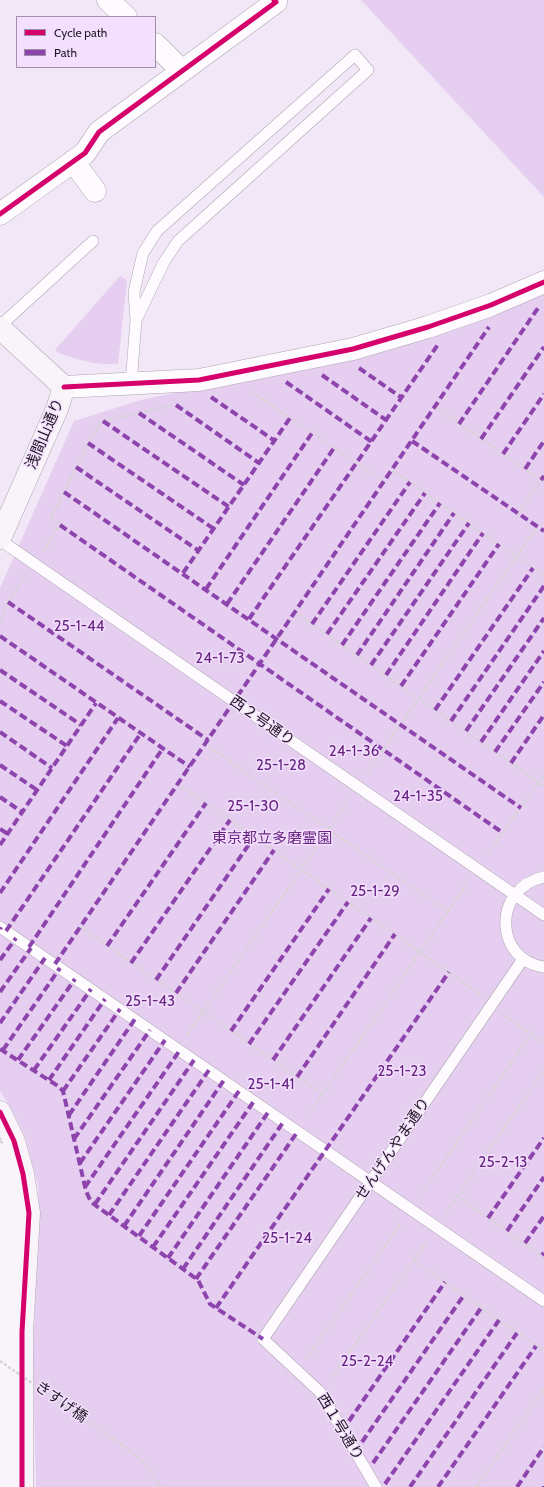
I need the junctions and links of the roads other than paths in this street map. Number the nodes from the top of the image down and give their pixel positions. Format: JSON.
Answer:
{"nodes":[{"id":1,"x":108,"y":0,"type":"edge"},
{"id":2,"x":274,"y":0,"type":"edge"},
{"id":3,"x":125,"y":16,"type":"edge"},
{"id":4,"x":156,"y":45,"type":"edge"},
{"id":5,"x":182,"y":70,"type":"junction"},
{"id":6,"x":74,"y":161,"type":"junction"},
{"id":7,"x":95,"y":191,"type":"dead end"},
{"id":8,"x":0,"y":214,"type":"edge"},
{"id":9,"x":93,"y":241,"type":"dead end"},
{"id":10,"x":544,"y":282,"type":"edge"},
{"id":11,"x":136,"y":320,"type":"junction"},
{"id":12,"x":0,"y":327,"type":"edge"},
{"id":13,"x":131,"y":384,"type":"junction"},
{"id":14,"x":64,"y":387,"type":"junction"},
{"id":15,"x":0,"y":539,"type":"edge"},
{"id":16,"x":544,"y":877,"type":"edge"},
{"id":17,"x":514,"y":895,"type":"junction"},
{"id":18,"x":544,"y":915,"type":"edge"},
{"id":19,"x":0,"y":927,"type":"edge"},
{"id":20,"x":524,"y":959,"type":"junction"},
{"id":21,"x":544,"y":967,"type":"edge"},
{"id":22,"x":0,"y":1112,"type":"edge"},
{"id":23,"x":0,"y":1154,"type":"edge"},
{"id":24,"x":371,"y":1181,"type":"junction"},
{"id":25,"x":544,"y":1301,"type":"edge"},
{"id":26,"x":263,"y":1339,"type":"joint"},
{"id":27,"x":7,"y":1487,"type":"edge"},
{"id":28,"x":22,"y":1487,"type":"edge"},
{"id":29,"x":376,"y":1487,"type":"edge"}],
"edges":[{"from":1,"to":3,"type":"street"},
{"from":2,"to":5,"type":"street"},
{"from":4,"to":5,"type":"street"},
{"from":5,"to":6,"type":"street"},
{"from":6,"to":7,"type":"street"},
{"from":6,"to":8,"type":"street"},
{"from":9,"to":12,"type":"lane"},
{"from":10,"to":13,"type":"street"},
{"from":11,"to":11,"type":"lane"},
{"from":11,"to":13,"type":"lane"},
{"from":12,"to":14,"type":"street","name":"浅間山通り"},
{"from":13,"to":14,"type":"street"},
{"from":14,"to":15,"type":"street","name":"浅間山通り"},
{"from":15,"to":17,"type":"lane","name":"西２号通り"},
{"from":16,"to":17,"type":"lane"},
{"from":17,"to":18,"type":"lane","name":"西２号通り"},
{"from":17,"to":20,"type":"lane"},
{"from":19,"to":24,"type":"lane"},
{"from":20,"to":21,"type":"lane"},
{"from":20,"to":24,"type":"lane","name":"せんげんやま通り"},
{"from":22,"to":28,"type":"street"},
{"from":23,"to":27,"type":"street"},
{"from":24,"to":25,"type":"lane"},
{"from":24,"to":26,"type":"lane","name":"せんげんやま通り"},
{"from":26,"to":29,"type":"lane","name":"西１号通り"}]}
